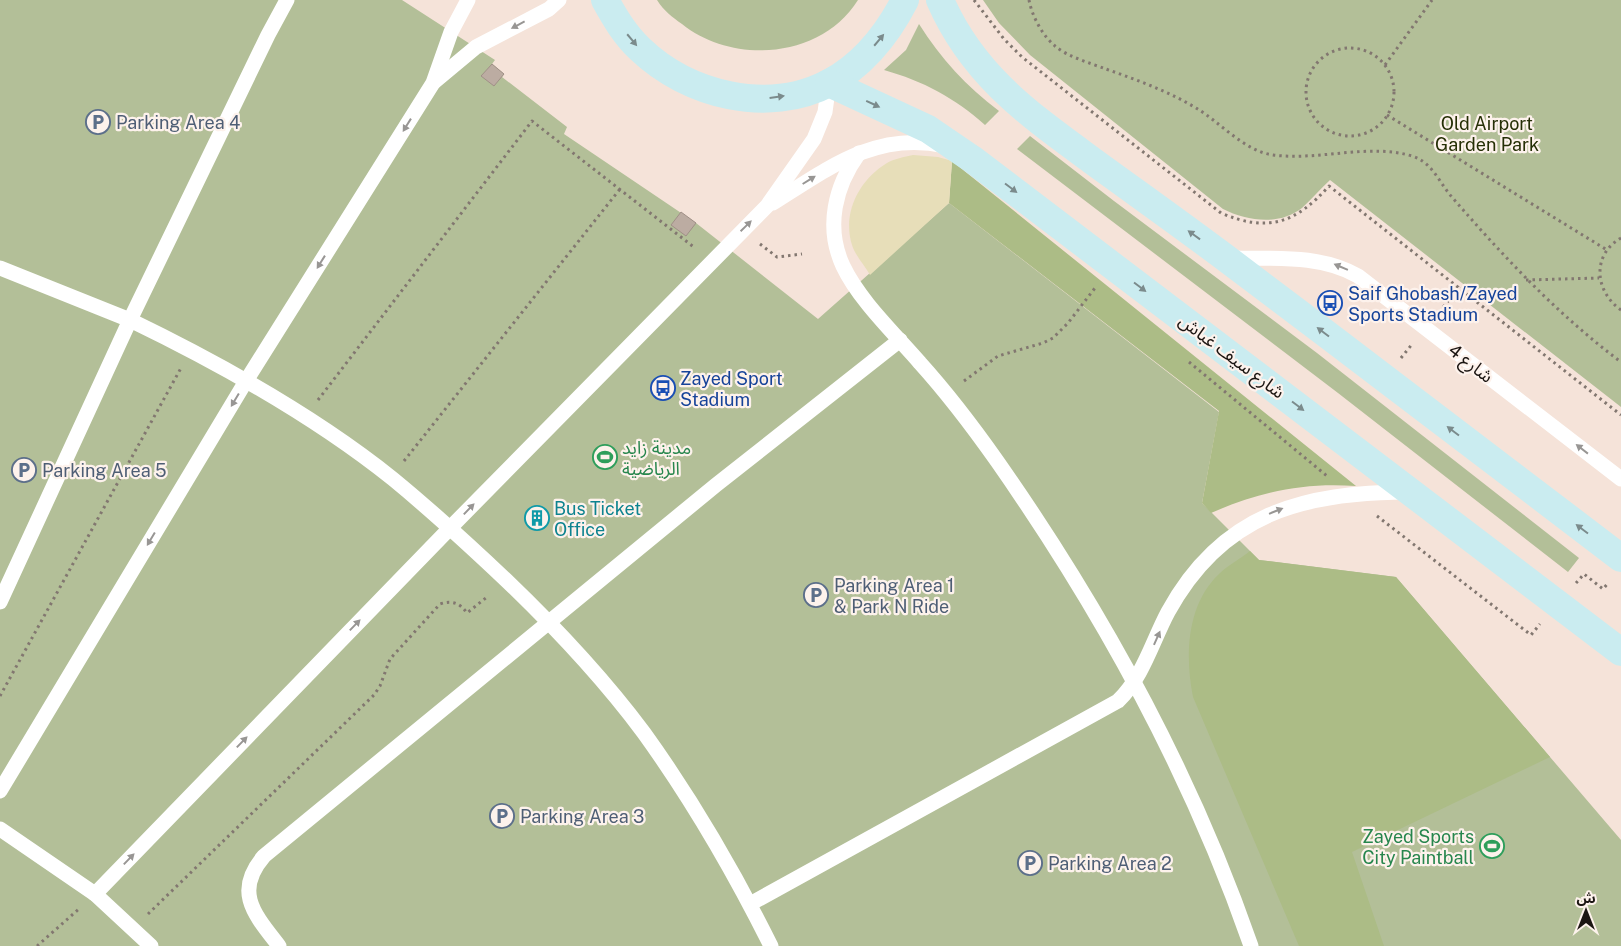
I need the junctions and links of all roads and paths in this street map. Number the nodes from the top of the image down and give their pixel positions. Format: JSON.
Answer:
{"nodes":[{"id":1,"x":287,"y":0,"type":"edge"},
{"id":2,"x":468,"y":0,"type":"edge"},
{"id":3,"x":559,"y":0,"type":"edge"},
{"id":4,"x":605,"y":0,"type":"edge"},
{"id":5,"x":905,"y":0,"type":"edge"},
{"id":6,"x":940,"y":0,"type":"edge"},
{"id":7,"x":974,"y":0,"type":"edge"},
{"id":8,"x":1029,"y":0,"type":"edge"},
{"id":9,"x":1432,"y":0,"type":"edge"},
{"id":10,"x":1384,"y":65,"type":"junction"},
{"id":11,"x":433,"y":83,"type":"junction"},
{"id":12,"x":829,"y":83,"type":"junction"},
{"id":13,"x":1388,"y":116,"type":"junction"},
{"id":14,"x":959,"y":150,"type":"junction"},
{"id":15,"x":859,"y":153,"type":"junction"},
{"id":16,"x":620,"y":190,"type":"junction"},
{"id":17,"x":767,"y":206,"type":"junction"},
{"id":18,"x":742,"y":231,"type":"junction"},
{"id":19,"x":1621,"y":238,"type":"edge"},
{"id":20,"x":1607,"y":250,"type":"junction"},
{"id":21,"x":802,"y":254,"type":"dead end"},
{"id":22,"x":1225,"y":258,"type":"junction"},
{"id":23,"x":712,"y":260,"type":"junction"},
{"id":24,"x":0,"y":268,"type":"edge"},
{"id":25,"x":1599,"y":278,"type":"junction"},
{"id":26,"x":1526,"y":280,"type":"junction"},
{"id":27,"x":1096,"y":285,"type":"dead end"},
{"id":28,"x":1460,"y":287,"type":"junction"},
{"id":29,"x":1621,"y":310,"type":"edge"},
{"id":30,"x":130,"y":320,"type":"junction"},
{"id":31,"x":1425,"y":328,"type":"junction"},
{"id":32,"x":900,"y":340,"type":"junction"},
{"id":33,"x":1398,"y":361,"type":"dead end"},
{"id":34,"x":1621,"y":362,"type":"edge"},
{"id":35,"x":182,"y":366,"type":"dead end"},
{"id":36,"x":246,"y":381,"type":"junction"},
{"id":37,"x":948,"y":394,"type":"junction"},
{"id":38,"x":1621,"y":415,"type":"edge"},
{"id":39,"x":305,"y":417,"type":"junction"},
{"id":40,"x":391,"y":477,"type":"junction"},
{"id":41,"x":1621,"y":479,"type":"edge"},
{"id":42,"x":1410,"y":492,"type":"junction"},
{"id":43,"x":451,"y":527,"type":"junction"},
{"id":44,"x":1621,"y":558,"type":"edge"},
{"id":45,"x":486,"y":597,"type":"dead end"},
{"id":46,"x":0,"y":602,"type":"edge"},
{"id":47,"x":550,"y":622,"type":"junction"},
{"id":48,"x":1621,"y":652,"type":"edge"},
{"id":49,"x":1133,"y":680,"type":"junction"},
{"id":50,"x":0,"y":696,"type":"edge"},
{"id":51,"x":0,"y":791,"type":"edge"},
{"id":52,"x":0,"y":829,"type":"edge"},
{"id":53,"x":96,"y":894,"type":"junction"},
{"id":54,"x":750,"y":904,"type":"junction"},
{"id":55,"x":133,"y":928,"type":"junction"},
{"id":56,"x":37,"y":946,"type":"edge"},
{"id":57,"x":151,"y":946,"type":"edge"},
{"id":58,"x":279,"y":946,"type":"edge"},
{"id":59,"x":771,"y":946,"type":"edge"},
{"id":60,"x":1252,"y":946,"type":"edge"}],
"edges":[{"from":1,"to":30,"type":"lane"},
{"from":2,"to":11,"type":"lane"},
{"from":3,"to":11,"type":"lane","one_way":true},
{"from":4,"to":12,"type":"street","one_way":true},
{"from":12,"to":5,"type":"street","one_way":true},
{"from":22,"to":6,"type":"street","one_way":true},
{"from":7,"to":28,"type":"path"},
{"from":8,"to":26,"type":"path"},
{"from":9,"to":10,"type":"path"},
{"from":10,"to":13,"type":"path"},
{"from":10,"to":13,"type":"path"},
{"from":11,"to":36,"type":"lane","one_way":true},
{"from":12,"to":14,"type":"street","name":"شارع سيف غباش","one_way":true},
{"from":12,"to":17,"type":"lane"},
{"from":13,"to":20,"type":"path"},
{"from":14,"to":15,"type":"lane"},
{"from":14,"to":42,"type":"street","name":"شارع سيف غباش","one_way":true},
{"from":17,"to":15,"type":"lane","one_way":true},
{"from":15,"to":32,"type":"lane"},
{"from":16,"to":23,"type":"path"},
{"from":16,"to":39,"type":"path"},
{"from":16,"to":40,"type":"path"},
{"from":18,"to":17,"type":"lane","one_way":true},
{"from":18,"to":21,"type":"path"},
{"from":18,"to":23,"type":"lane"},
{"from":19,"to":20,"type":"path"},
{"from":20,"to":25,"type":"path"},
{"from":31,"to":22,"type":"lane","name":"شارع 4","one_way":true},
{"from":44,"to":22,"type":"street","one_way":true},
{"from":43,"to":23,"type":"lane","one_way":true},
{"from":24,"to":30,"type":"lane"},
{"from":25,"to":26,"type":"path"},
{"from":25,"to":29,"type":"path"},
{"from":26,"to":34,"type":"path"},
{"from":27,"to":37,"type":"path"},
{"from":28,"to":31,"type":"path"},
{"from":28,"to":38,"type":"path"},
{"from":30,"to":36,"type":"lane"},
{"from":30,"to":46,"type":"lane"},
{"from":31,"to":33,"type":"path"},
{"from":41,"to":31,"type":"lane","name":"شارع 4","one_way":true},
{"from":32,"to":37,"type":"lane"},
{"from":32,"to":47,"type":"lane"},
{"from":35,"to":50,"type":"path"},
{"from":36,"to":39,"type":"lane"},
{"from":36,"to":51,"type":"lane","one_way":true},
{"from":37,"to":49,"type":"lane"},
{"from":39,"to":40,"type":"lane"},
{"from":40,"to":43,"type":"lane"},
{"from":42,"to":48,"type":"street","name":"شارع سيف غباش"},
{"from":49,"to":42,"type":"lane","one_way":true},
{"from":43,"to":47,"type":"lane"},
{"from":53,"to":43,"type":"lane","one_way":true},
{"from":45,"to":55,"type":"path"},
{"from":47,"to":54,"type":"lane"},
{"from":47,"to":58,"type":"lane"},
{"from":49,"to":54,"type":"lane"},
{"from":49,"to":60,"type":"lane"},
{"from":52,"to":53,"type":"lane"},
{"from":53,"to":55,"type":"lane"},
{"from":53,"to":56,"type":"path"},
{"from":54,"to":59,"type":"lane"},
{"from":55,"to":57,"type":"lane"}]}
